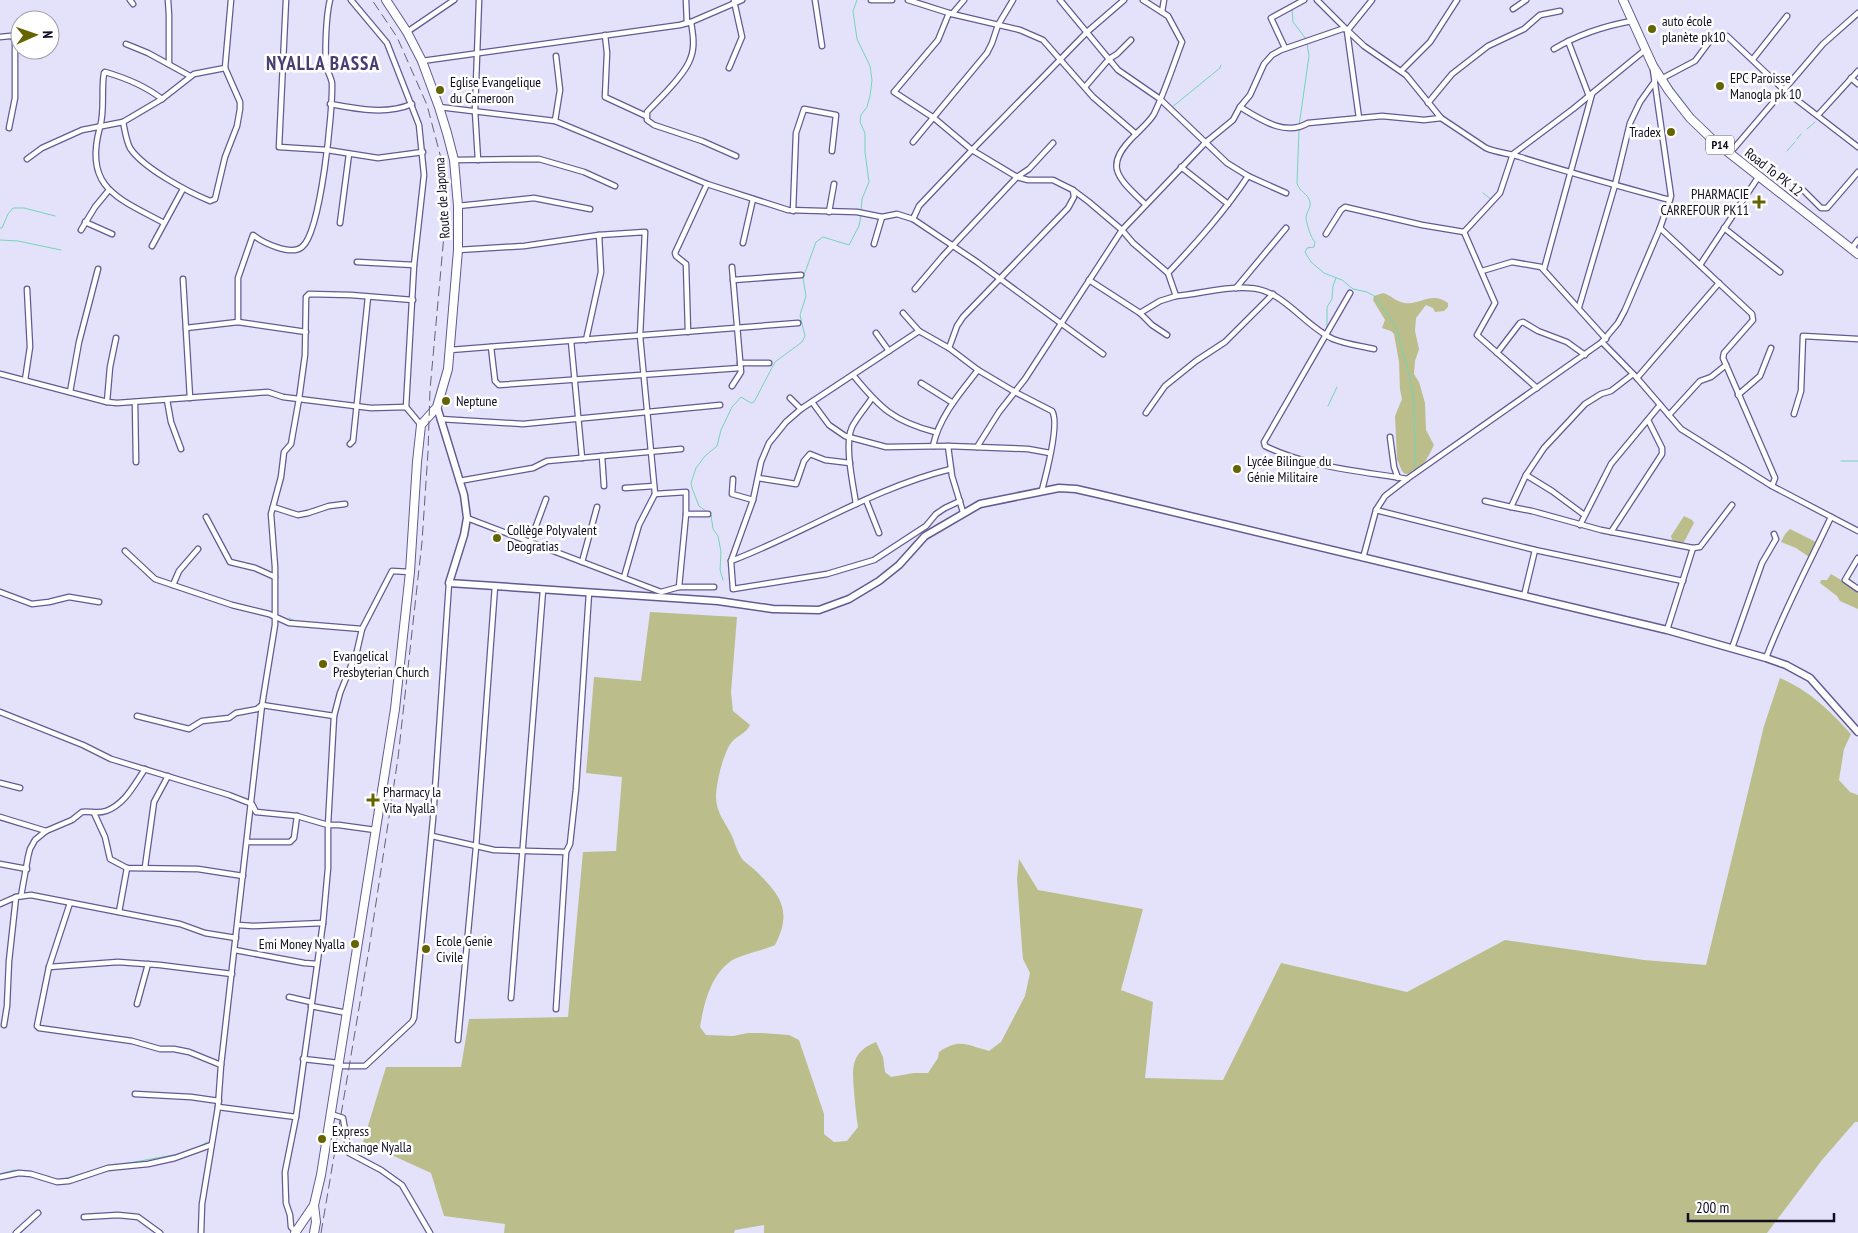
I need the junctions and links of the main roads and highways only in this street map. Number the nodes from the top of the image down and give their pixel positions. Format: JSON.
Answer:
{"nodes":[{"id":1,"x":386,"y":0,"type":"edge"},
{"id":2,"x":1623,"y":0,"type":"edge"},
{"id":3,"x":1858,"y":254,"type":"edge"},
{"id":4,"x":437,"y":407,"type":"junction"},
{"id":5,"x":1858,"y":732,"type":"edge"},
{"id":6,"x":314,"y":1205,"type":"junction"},
{"id":7,"x":296,"y":1232,"type":"edge"},
{"id":8,"x":314,"y":1233,"type":"edge"}],
"edges":[{"from":1,"to":4,"type":"main road","name":"Route de Japoma"},
{"from":2,"to":3,"type":"main road","name":"Road To PK 12","number":"P14"},
{"from":4,"to":5,"type":"main road"},
{"from":4,"to":6,"type":"main road"},
{"from":6,"to":7,"type":"main road"},
{"from":6,"to":8,"type":"main road"}]}
